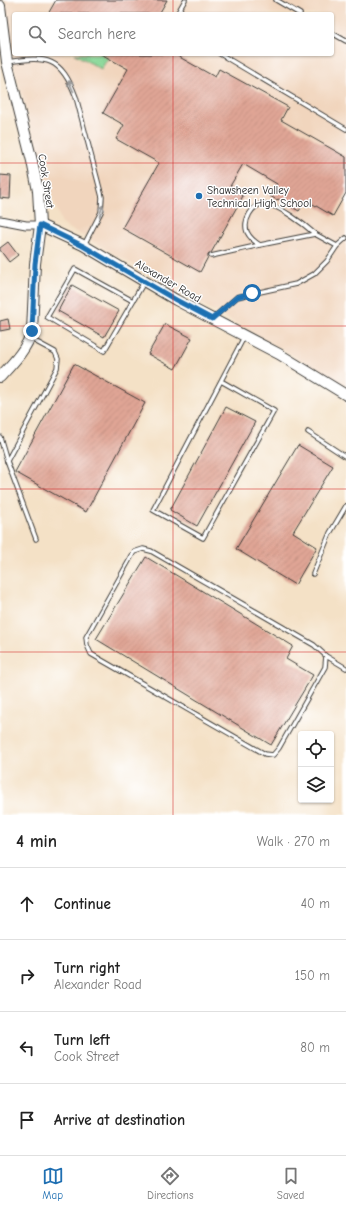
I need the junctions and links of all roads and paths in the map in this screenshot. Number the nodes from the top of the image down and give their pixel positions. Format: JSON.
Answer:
{"nodes":[{"id":1,"x":185,"y":0,"type":"edge"},
{"id":2,"x":276,"y":0,"type":"edge"},
{"id":3,"x":0,"y":6,"type":"edge"},
{"id":4,"x":178,"y":12,"type":"edge"},
{"id":5,"x":297,"y":12,"type":"edge"},
{"id":6,"x":334,"y":34,"type":"edge"},
{"id":7,"x":346,"y":41,"type":"edge"},
{"id":8,"x":223,"y":56,"type":"edge"},
{"id":9,"x":7,"y":62,"type":"junction"},
{"id":10,"x":346,"y":129,"type":"edge"},
{"id":11,"x":0,"y":220,"type":"edge"},
{"id":12,"x":40,"y":225,"type":"junction"},
{"id":13,"x":315,"y":234,"type":"junction"},
{"id":14,"x":346,"y":238,"type":"edge"},
{"id":15,"x":83,"y":246,"type":"junction"},
{"id":16,"x":260,"y":246,"type":"junction"},
{"id":17,"x":337,"y":246,"type":"junction"},
{"id":18,"x":211,"y":256,"type":"dead end"},
{"id":19,"x":144,"y":281,"type":"junction"},
{"id":20,"x":133,"y":302,"type":"junction"},
{"id":21,"x":212,"y":319,"type":"junction"},
{"id":22,"x":244,"y":337,"type":"junction"},
{"id":23,"x":30,"y":338,"type":"junction"},
{"id":24,"x":0,"y":377,"type":"edge"},
{"id":25,"x":221,"y":381,"type":"junction"},
{"id":26,"x":346,"y":395,"type":"edge"},
{"id":27,"x":308,"y":432,"type":"dead end"},
{"id":28,"x":0,"y":437,"type":"edge"},
{"id":29,"x":346,"y":457,"type":"edge"},
{"id":30,"x":7,"y":461,"type":"junction"},
{"id":31,"x":346,"y":506,"type":"edge"},
{"id":32,"x":36,"y":539,"type":"dead end"},
{"id":33,"x":313,"y":574,"type":"dead end"},
{"id":34,"x":326,"y":656,"type":"junction"},
{"id":35,"x":346,"y":668,"type":"edge"}],
"edges":[{"from":1,"to":4,"type":"lane"},
{"from":2,"to":5,"type":"lane"},
{"from":3,"to":9,"type":"street","name":"Cook Street"},
{"from":6,"to":7,"type":"lane"},
{"from":8,"to":10,"type":"lane"},
{"from":9,"to":12,"type":"street","name":"Cook Street"},
{"from":15,"to":9,"type":"lane","one_way":true},
{"from":11,"to":12,"type":"street"},
{"from":12,"to":15,"type":"street","name":"Alexander Road"},
{"from":12,"to":23,"type":"street","name":"Cook Street"},
{"from":13,"to":16,"type":"lane"},
{"from":13,"to":16,"type":"lane"},
{"from":13,"to":17,"type":"lane"},
{"from":14,"to":17,"type":"lane"},
{"from":15,"to":19,"type":"street","name":"Alexander Road"},
{"from":16,"to":18,"type":"lane"},
{"from":17,"to":21,"type":"lane"},
{"from":19,"to":20,"type":"lane"},
{"from":19,"to":21,"type":"street","name":"Alexander Road"},
{"from":20,"to":20,"type":"lane"},
{"from":21,"to":22,"type":"street","name":"Alexander Road"},
{"from":22,"to":25,"type":"lane"},
{"from":22,"to":26,"type":"street","name":"Alexander Road"},
{"from":23,"to":24,"type":"street","name":"Cook Street"},
{"from":23,"to":30,"type":"lane"},
{"from":25,"to":25,"type":"lane"},
{"from":27,"to":29,"type":"lane"},
{"from":28,"to":30,"type":"lane"},
{"from":30,"to":32,"type":"lane"},
{"from":31,"to":33,"type":"lane"},
{"from":34,"to":34,"type":"lane"},
{"from":34,"to":35,"type":"lane"}]}
